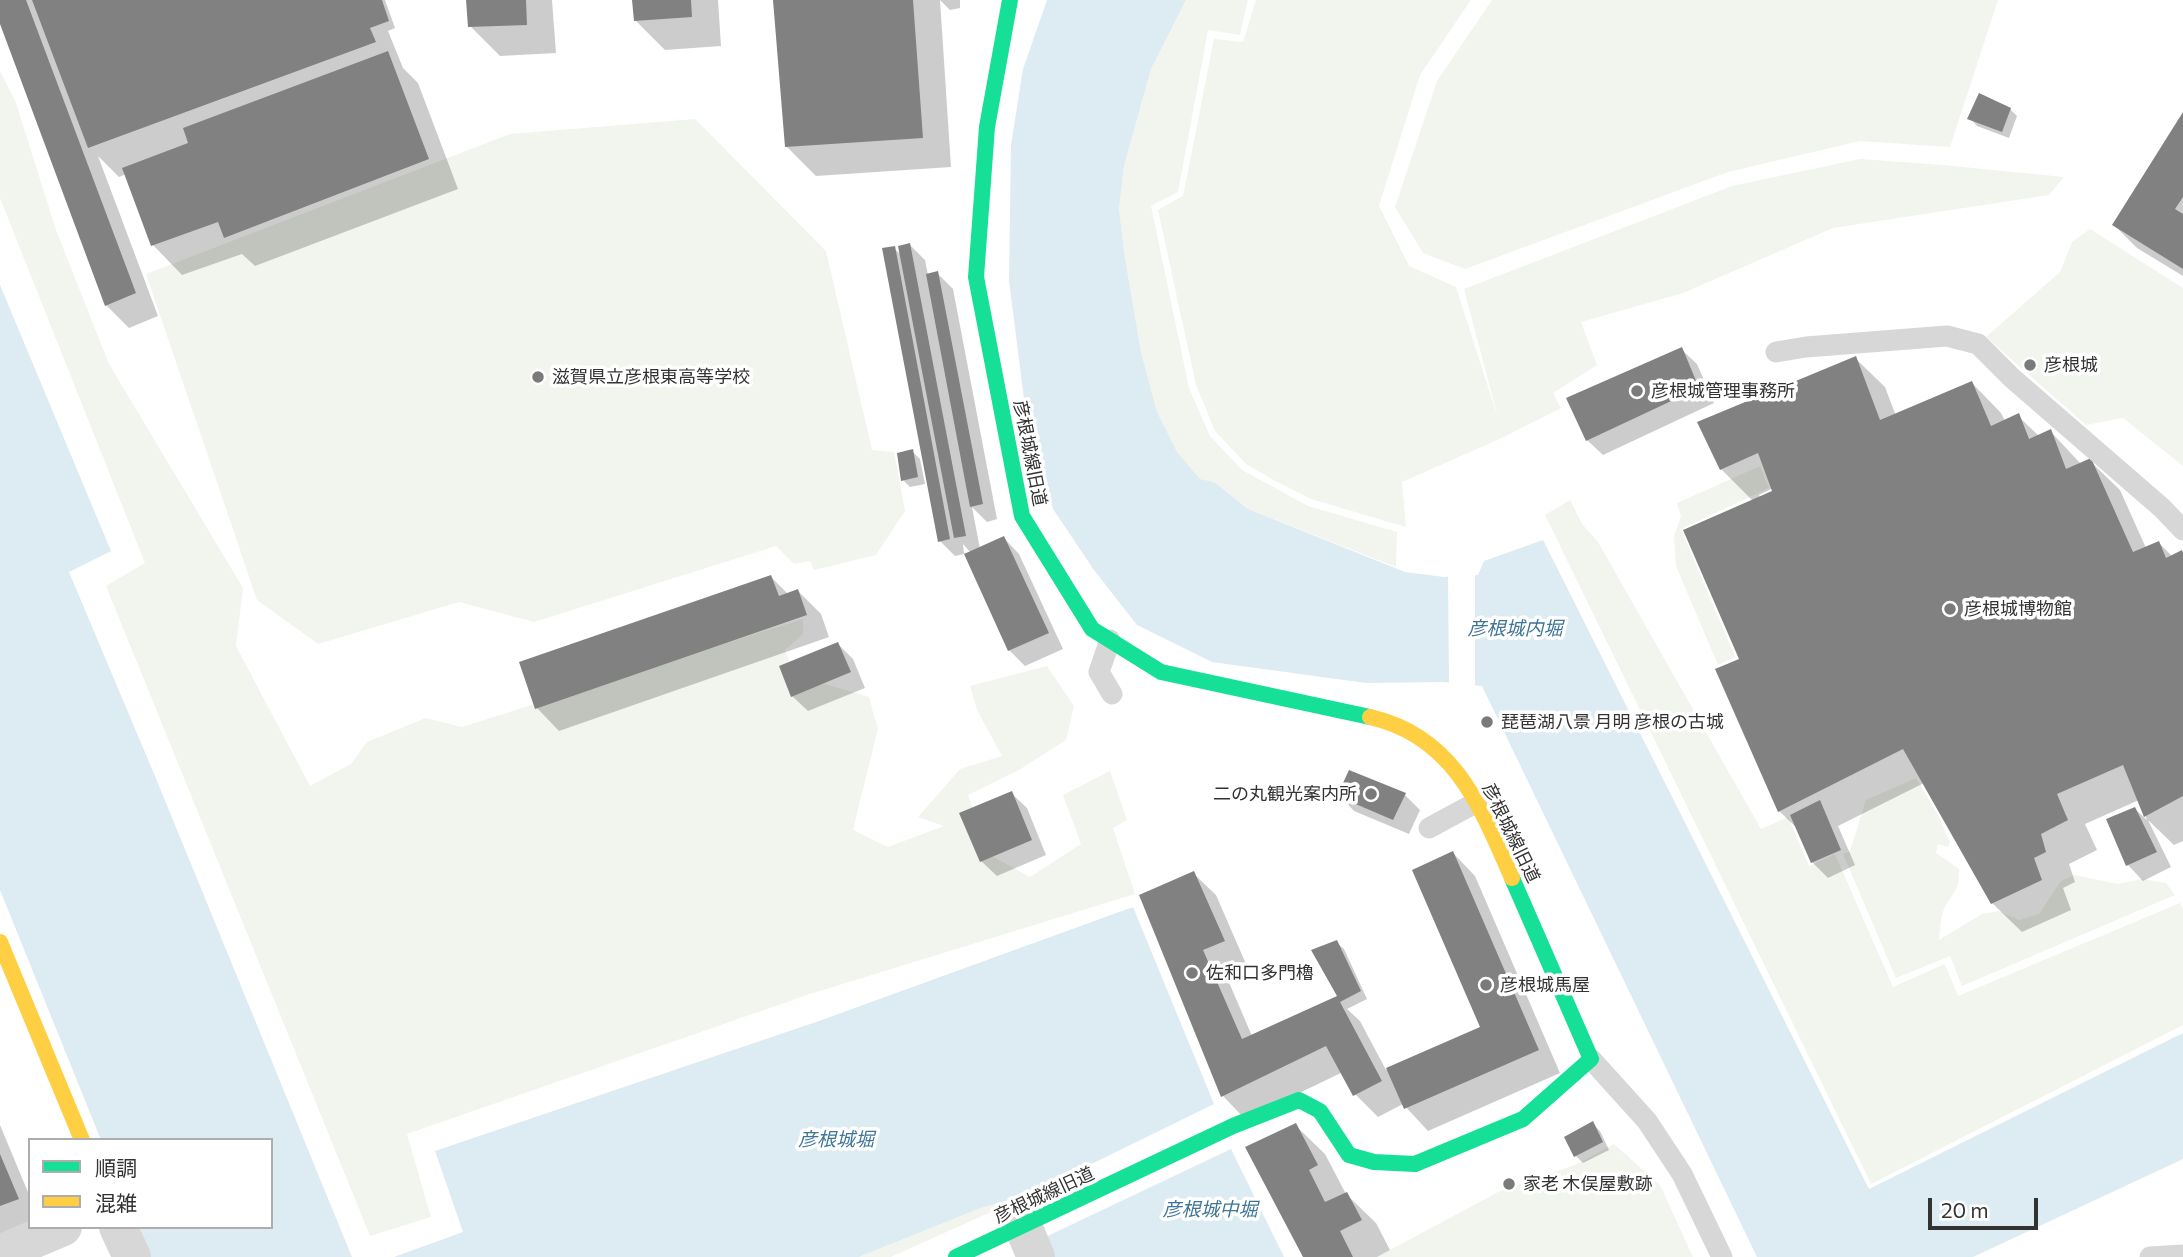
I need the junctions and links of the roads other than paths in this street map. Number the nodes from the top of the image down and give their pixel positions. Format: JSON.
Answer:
{"nodes":[{"id":1,"x":1010,"y":0,"type":"edge"},
{"id":2,"x":1776,"y":352,"type":"dead end"},
{"id":3,"x":2183,"y":530,"type":"edge"},
{"id":4,"x":1110,"y":640,"type":"junction"},
{"id":5,"x":1112,"y":694,"type":"dead end"},
{"id":6,"x":1477,"y":802,"type":"junction"},
{"id":7,"x":1429,"y":828,"type":"dead end"},
{"id":8,"x":0,"y":942,"type":"edge"},
{"id":9,"x":1591,"y":1059,"type":"junction"},
{"id":10,"x":81,"y":1138,"type":"edge"},
{"id":11,"x":58,"y":1229,"type":"edge"},
{"id":12,"x":119,"y":1229,"type":"edge"},
{"id":13,"x":1029,"y":1241,"type":"edge"},
{"id":14,"x":0,"y":1254,"type":"edge"},
{"id":15,"x":2183,"y":1255,"type":"edge"},
{"id":16,"x":132,"y":1257,"type":"edge"},
{"id":17,"x":956,"y":1257,"type":"edge"},
{"id":18,"x":1722,"y":1257,"type":"edge"},
{"id":19,"x":2150,"y":1257,"type":"edge"}],
"edges":[{"from":1,"to":4,"type":"street","name":"彦根城線旧道"},
{"from":2,"to":3,"type":"lane"},
{"from":4,"to":5,"type":"lane"},
{"from":4,"to":6,"type":"street","name":"彦根城線旧道"},
{"from":6,"to":7,"type":"lane"},
{"from":6,"to":9,"type":"street","name":"彦根城線旧道"},
{"from":8,"to":10,"type":"street"},
{"from":9,"to":13,"type":"street","name":"彦根城線旧道"},
{"from":9,"to":18,"type":"lane"},
{"from":11,"to":14,"type":"street"},
{"from":12,"to":16,"type":"street"},
{"from":13,"to":17,"type":"street","name":"彦根城線旧道"},
{"from":15,"to":19,"type":"lane"}]}
